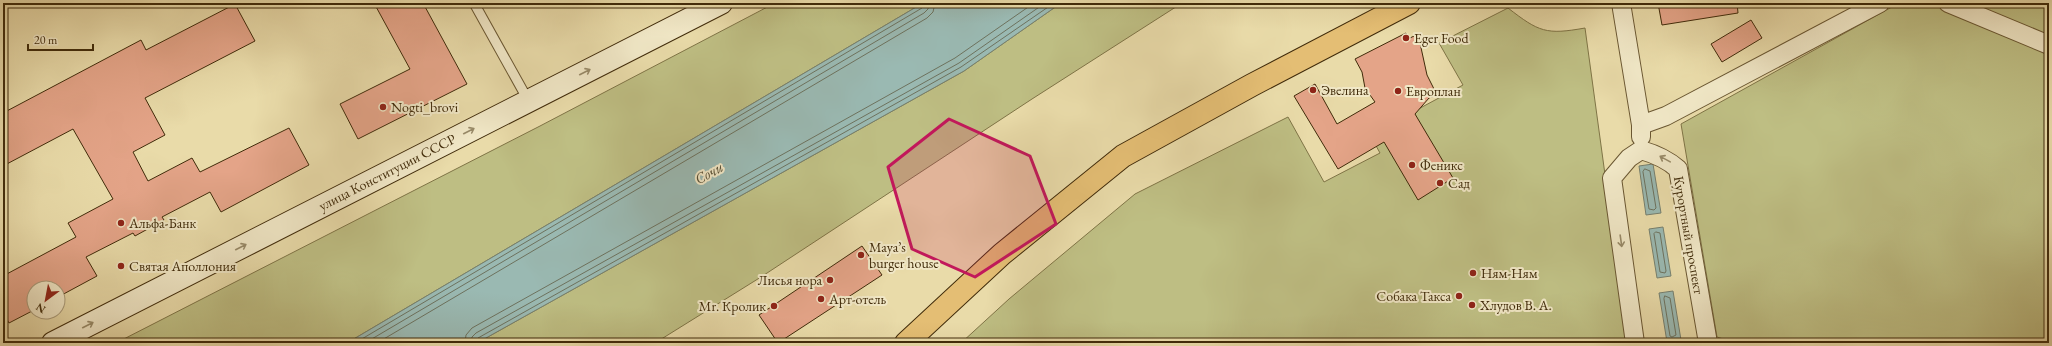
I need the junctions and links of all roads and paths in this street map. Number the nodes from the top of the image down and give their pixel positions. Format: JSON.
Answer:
{"nodes":[{"id":1,"x":474,"y":3,"type":"edge"},
{"id":2,"x":722,"y":3,"type":"edge"},
{"id":3,"x":1409,"y":3,"type":"edge"},
{"id":4,"x":1621,"y":3,"type":"edge"},
{"id":5,"x":1880,"y":3,"type":"edge"},
{"id":6,"x":1948,"y":3,"type":"edge"},
{"id":7,"x":2049,"y":45,"type":"edge"},
{"id":8,"x":528,"y":100,"type":"junction"},
{"id":9,"x":1641,"y":125,"type":"junction"},
{"id":10,"x":1641,"y":150,"type":"junction"},
{"id":11,"x":53,"y":343,"type":"edge"},
{"id":12,"x":906,"y":343,"type":"edge"},
{"id":13,"x":1635,"y":343,"type":"edge"},
{"id":14,"x":1708,"y":343,"type":"edge"}],
"edges":[{"from":1,"to":8,"type":"lane"},
{"from":8,"to":2,"type":"main road","name":"улица Конституции СССР","one_way":true},
{"from":3,"to":12,"type":"main road"},
{"from":4,"to":9,"type":"street"},
{"from":5,"to":9,"type":"street"},
{"from":6,"to":7,"type":"street"},
{"from":11,"to":8,"type":"main road","name":"улица Конституции СССР","one_way":true},
{"from":9,"to":10,"type":"street"},
{"from":10,"to":13,"type":"street","one_way":true},
{"from":14,"to":10,"type":"street","name":"Курортный проспект","one_way":true}]}
